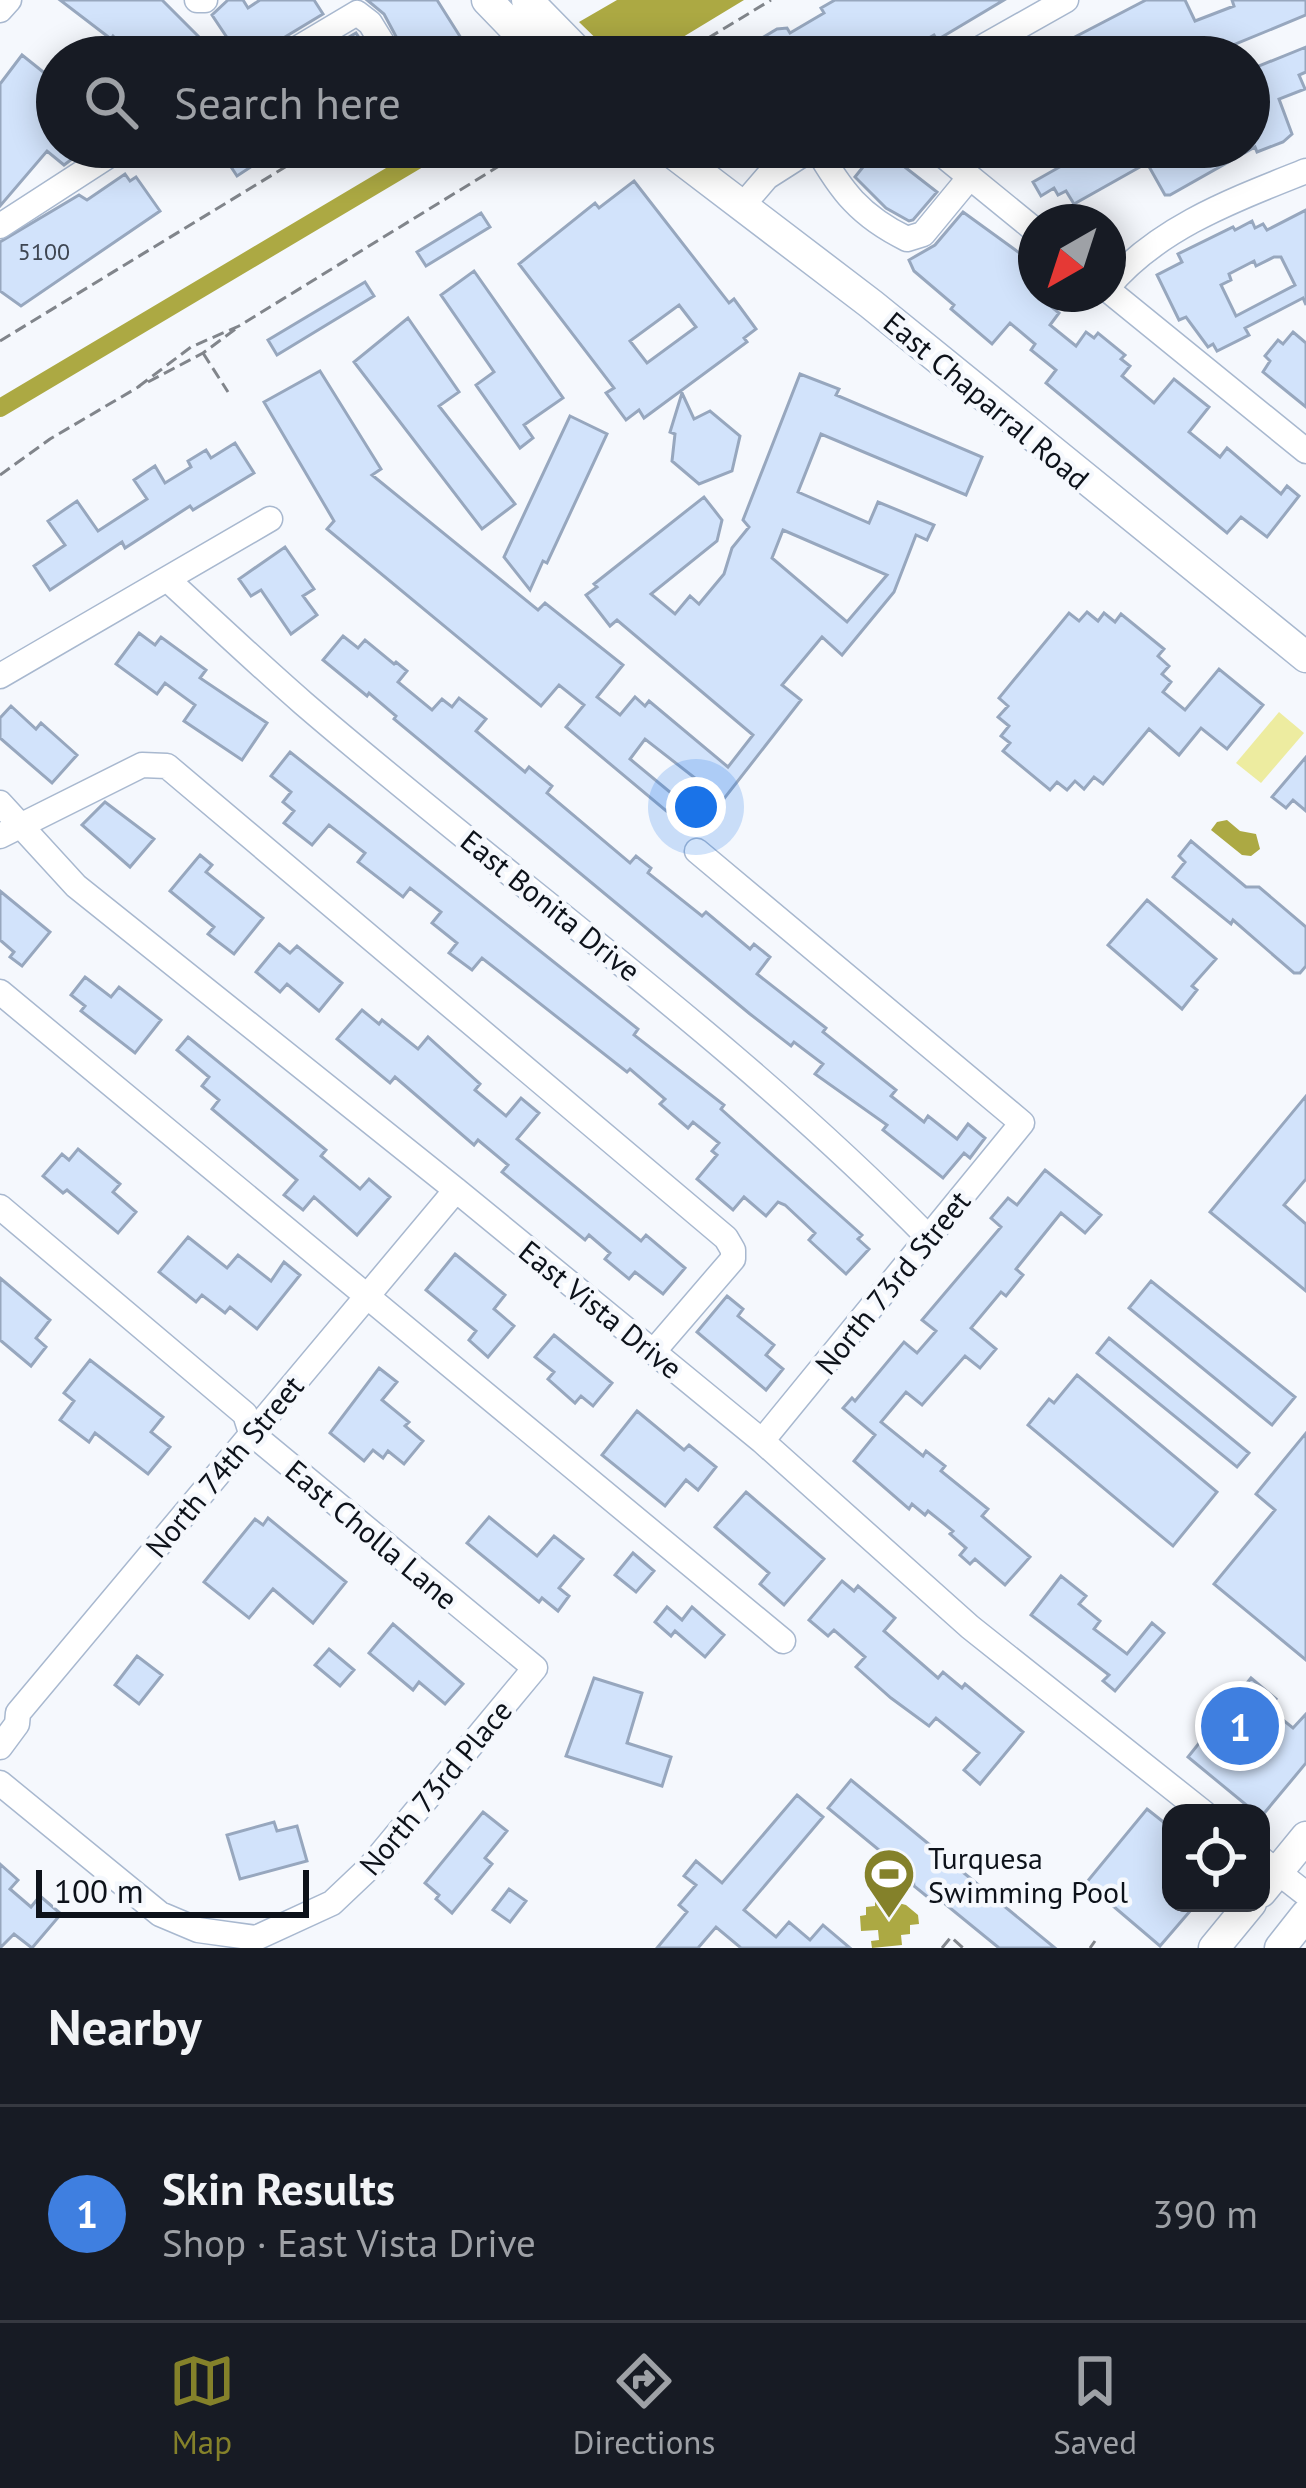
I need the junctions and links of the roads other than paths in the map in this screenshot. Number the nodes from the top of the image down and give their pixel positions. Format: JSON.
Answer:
{"nodes":[{"id":1,"x":9,"y":0,"type":"edge"},
{"id":2,"x":487,"y":0,"type":"edge"},
{"id":3,"x":527,"y":0,"type":"edge"},
{"id":4,"x":1066,"y":0,"type":"edge"},
{"id":5,"x":0,"y":10,"type":"edge"},
{"id":6,"x":339,"y":10,"type":"edge"},
{"id":7,"x":308,"y":36,"type":"edge"},
{"id":8,"x":378,"y":36,"type":"edge"},
{"id":9,"x":532,"y":36,"type":"edge"},
{"id":10,"x":540,"y":36,"type":"edge"},
{"id":11,"x":1002,"y":36,"type":"edge"},
{"id":12,"x":90,"y":168,"type":"edge"},
{"id":13,"x":692,"y":168,"type":"edge"},
{"id":14,"x":781,"y":168,"type":"edge"},
{"id":15,"x":828,"y":168,"type":"edge"},
{"id":16,"x":958,"y":168,"type":"edge"},
{"id":17,"x":1306,"y":171,"type":"edge"},
{"id":18,"x":970,"y":178,"type":"junction"},
{"id":19,"x":742,"y":206,"type":"junction"},
{"id":20,"x":1018,"y":217,"type":"edge"},
{"id":21,"x":0,"y":226,"type":"edge"},
{"id":22,"x":1126,"y":266,"type":"edge"},
{"id":23,"x":1126,"y":303,"type":"edge"},
{"id":24,"x":1306,"y":451,"type":"edge"},
{"id":25,"x":270,"y":519,"type":"dead end"},
{"id":26,"x":168,"y":580,"type":"junction"},
{"id":27,"x":1306,"y":657,"type":"edge"},
{"id":28,"x":0,"y":676,"type":"edge"},
{"id":29,"x":0,"y":802,"type":"edge"},
{"id":30,"x":10,"y":830,"type":"edge"},
{"id":31,"x":697,"y":850,"type":"dead end"},
{"id":32,"x":0,"y":992,"type":"edge"},
{"id":33,"x":456,"y":1190,"type":"junction"},
{"id":34,"x":0,"y":1208,"type":"edge"},
{"id":35,"x":928,"y":1238,"type":"junction"},
{"id":36,"x":365,"y":1297,"type":"junction"},
{"id":37,"x":653,"y":1352,"type":"junction"},
{"id":38,"x":250,"y":1433,"type":"junction"},
{"id":39,"x":762,"y":1441,"type":"junction"},
{"id":40,"x":783,"y":1641,"type":"dead end"},
{"id":41,"x":535,"y":1668,"type":"joint"},
{"id":42,"x":9,"y":1706,"type":"edge"},
{"id":43,"x":0,"y":1747,"type":"edge"},
{"id":44,"x":0,"y":1783,"type":"edge"},
{"id":45,"x":1193,"y":1804,"type":"edge"},
{"id":46,"x":1306,"y":1837,"type":"edge"},
{"id":47,"x":1270,"y":1870,"type":"edge"},
{"id":48,"x":1270,"y":1876,"type":"edge"},
{"id":49,"x":1306,"y":1894,"type":"edge"},
{"id":50,"x":1244,"y":1912,"type":"edge"},
{"id":51,"x":1306,"y":1915,"type":"edge"},
{"id":52,"x":257,"y":1943,"type":"edge"},
{"id":53,"x":1214,"y":1948,"type":"edge"},
{"id":54,"x":1280,"y":1948,"type":"edge"}],
"edges":[{"from":1,"to":5,"type":"street"},
{"from":2,"to":9,"type":"main road"},
{"from":3,"to":10,"type":"main road"},
{"from":4,"to":11,"type":"street"},
{"from":6,"to":7,"type":"street"},
{"from":6,"to":8,"type":"street"},
{"from":12,"to":21,"type":"street"},
{"from":13,"to":19,"type":"main road","name":"East Chaparral Road"},
{"from":14,"to":19,"type":"street"},
{"from":15,"to":18,"type":"street"},
{"from":16,"to":18,"type":"street"},
{"from":17,"to":22,"type":"street"},
{"from":18,"to":20,"type":"street"},
{"from":19,"to":27,"type":"main road","name":"East Chaparral Road"},
{"from":23,"to":24,"type":"street"},
{"from":25,"to":26,"type":"street"},
{"from":26,"to":28,"type":"street"},
{"from":26,"to":35,"type":"street","name":"East Bonita Drive"},
{"from":29,"to":30,"type":"street","name":"East Vista Drive"},
{"from":30,"to":33,"type":"street","name":"East Vista Drive"},
{"from":30,"to":37,"type":"street"},
{"from":31,"to":35,"type":"street","name":"North 73rd Street"},
{"from":32,"to":36,"type":"street"},
{"from":33,"to":36,"type":"street","name":"North 74th Street"},
{"from":33,"to":37,"type":"street","name":"East Vista Drive"},
{"from":34,"to":38,"type":"street","name":"East Cholla Lane"},
{"from":35,"to":39,"type":"street","name":"North 73rd Street"},
{"from":36,"to":38,"type":"street","name":"North 74th Street"},
{"from":36,"to":40,"type":"street"},
{"from":37,"to":39,"type":"street","name":"East Vista Drive"},
{"from":38,"to":41,"type":"street","name":"East Cholla Lane"},
{"from":38,"to":42,"type":"street","name":"North 74th Street"},
{"from":39,"to":45,"type":"street","name":"East Vista Drive"},
{"from":41,"to":52,"type":"street","name":"North 73rd Place"},
{"from":42,"to":43,"type":"street","name":"North 74th Street"},
{"from":44,"to":52,"type":"street"},
{"from":46,"to":47,"type":"main road"},
{"from":48,"to":49,"type":"street"},
{"from":50,"to":53,"type":"main road"},
{"from":51,"to":54,"type":"main road"}]}
